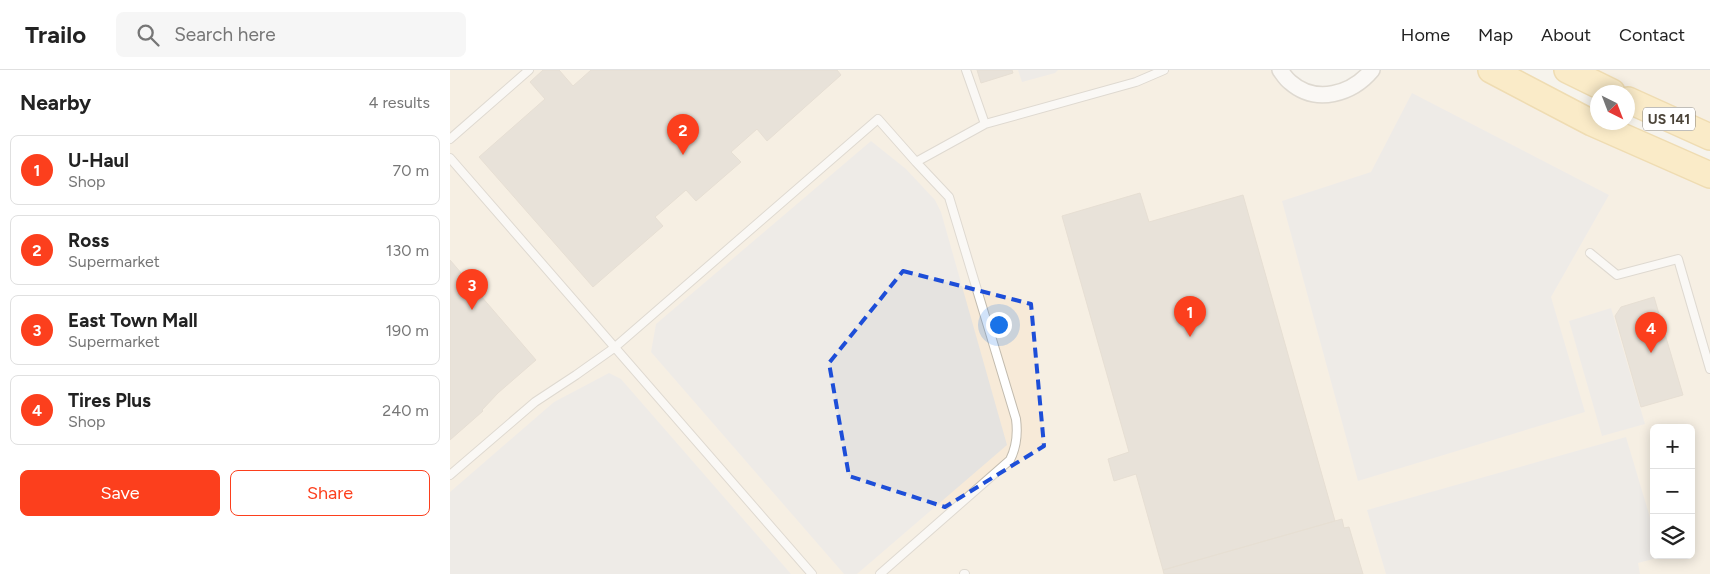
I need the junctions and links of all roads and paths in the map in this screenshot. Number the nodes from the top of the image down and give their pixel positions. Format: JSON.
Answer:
{"nodes":[{"id":1,"x":529,"y":70,"type":"edge"},
{"id":2,"x":966,"y":70,"type":"edge"},
{"id":3,"x":1164,"y":70,"type":"edge"},
{"id":4,"x":1280,"y":70,"type":"edge"},
{"id":5,"x":1372,"y":70,"type":"edge"},
{"id":6,"x":1491,"y":70,"type":"edge"},
{"id":7,"x":1567,"y":70,"type":"edge"},
{"id":8,"x":1598,"y":85,"type":"edge"},
{"id":9,"x":1635,"y":103,"type":"edge"},
{"id":10,"x":985,"y":124,"type":"junction"},
{"id":11,"x":1710,"y":137,"type":"edge"},
{"id":12,"x":450,"y":139,"type":"edge"},
{"id":13,"x":450,"y":158,"type":"edge"},
{"id":14,"x":916,"y":162,"type":"junction"},
{"id":15,"x":1710,"y":175,"type":"edge"},
{"id":16,"x":1590,"y":253,"type":"dead end"},
{"id":17,"x":614,"y":348,"type":"junction"},
{"id":18,"x":1710,"y":369,"type":"edge"},
{"id":19,"x":450,"y":475,"type":"edge"},
{"id":20,"x":812,"y":574,"type":"edge"},
{"id":21,"x":880,"y":574,"type":"edge"}],
"edges":[{"from":1,"to":12,"type":"lane"},
{"from":2,"to":10,"type":"lane"},
{"from":3,"to":10,"type":"lane"},
{"from":4,"to":5,"type":"street"},
{"from":6,"to":15,"type":"main road","number":"US 141"},
{"from":7,"to":8,"type":"main road"},
{"from":9,"to":11,"type":"main road","number":"US 141"},
{"from":10,"to":14,"type":"lane"},
{"from":13,"to":17,"type":"lane"},
{"from":14,"to":17,"type":"lane"},
{"from":14,"to":21,"type":"lane"},
{"from":16,"to":18,"type":"lane"},
{"from":17,"to":19,"type":"lane"},
{"from":17,"to":20,"type":"lane"}]}
